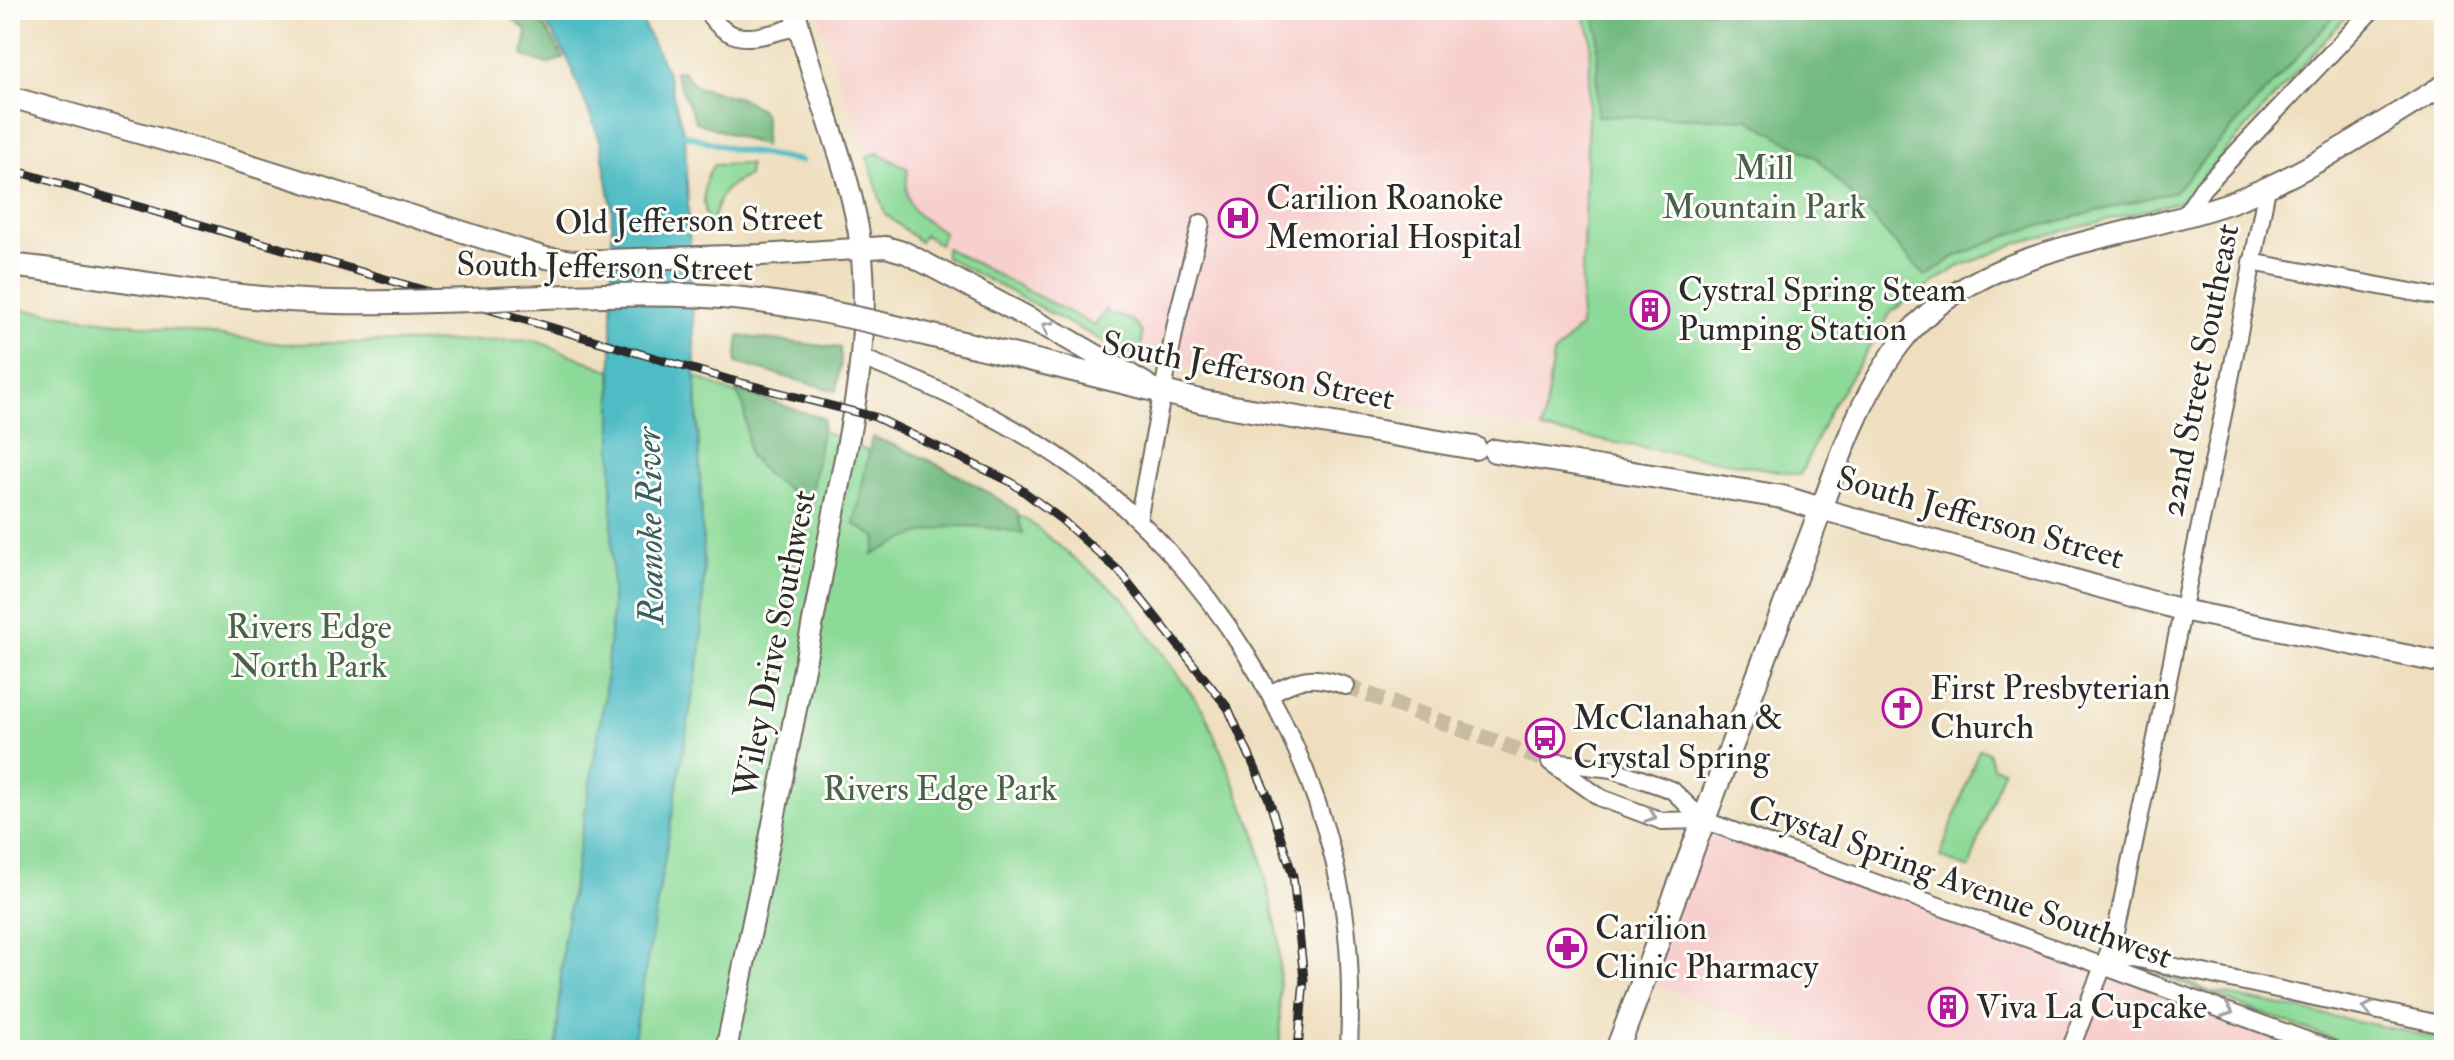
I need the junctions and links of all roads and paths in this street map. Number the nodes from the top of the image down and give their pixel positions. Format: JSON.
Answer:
{"nodes":[{"id":1,"x":706,"y":10,"type":"edge"},
{"id":2,"x":2372,"y":10,"type":"edge"},
{"id":3,"x":797,"y":18,"type":"edge"},
{"id":4,"x":2444,"y":85,"type":"edge"},
{"id":5,"x":10,"y":97,"type":"edge"},
{"id":6,"x":2267,"y":188,"type":"junction"},
{"id":7,"x":2185,"y":215,"type":"junction"},
{"id":8,"x":1201,"y":223,"type":"dead end"},
{"id":9,"x":861,"y":248,"type":"junction"},
{"id":10,"x":2251,"y":262,"type":"junction"},
{"id":11,"x":10,"y":265,"type":"edge"},
{"id":12,"x":2444,"y":298,"type":"edge"},
{"id":13,"x":862,"y":358,"type":"junction"},
{"id":14,"x":1163,"y":394,"type":"junction"},
{"id":15,"x":1821,"y":509,"type":"junction"},
{"id":16,"x":1138,"y":520,"type":"junction"},
{"id":17,"x":2182,"y":610,"type":"junction"},
{"id":18,"x":2444,"y":663,"type":"edge"},
{"id":19,"x":1346,"y":686,"type":"tunnel mouth"},
{"id":20,"x":1270,"y":694,"type":"junction"},
{"id":21,"x":1703,"y":820,"type":"junction"},
{"id":22,"x":2102,"y":967,"type":"junction"},
{"id":23,"x":2444,"y":1025,"type":"edge"},
{"id":24,"x":726,"y":1050,"type":"edge"},
{"id":25,"x":1349,"y":1050,"type":"edge"},
{"id":26,"x":1617,"y":1050,"type":"edge"},
{"id":27,"x":2070,"y":1050,"type":"edge"},
{"id":28,"x":2333,"y":1050,"type":"edge"}],
"edges":[{"from":1,"to":3,"type":"street"},
{"from":2,"to":7,"type":"street"},
{"from":3,"to":9,"type":"street","name":"Wiley Drive Southwest"},
{"from":4,"to":6,"type":"street"},
{"from":5,"to":9,"type":"street","name":"Old Jefferson Street"},
{"from":6,"to":7,"type":"street"},
{"from":6,"to":10,"type":"street","name":"22nd Street Southeast"},
{"from":7,"to":15,"type":"street"},
{"from":8,"to":14,"type":"street"},
{"from":9,"to":13,"type":"street","name":"Wiley Drive Southwest"},
{"from":14,"to":9,"type":"street","name":"Old Jefferson Street","one_way":true},
{"from":10,"to":12,"type":"street"},
{"from":10,"to":17,"type":"street","name":"22nd Street Southeast"},
{"from":11,"to":14,"type":"main road","name":"South Jefferson Street","bridge":true},
{"from":13,"to":16,"type":"street"},
{"from":13,"to":24,"type":"street","name":"Wiley Drive Southwest"},
{"from":14,"to":15,"type":"main road","name":"South Jefferson Street"},
{"from":14,"to":16,"type":"street"},
{"from":15,"to":17,"type":"street","name":"South Jefferson Street"},
{"from":15,"to":21,"type":"main road"},
{"from":16,"to":20,"type":"street"},
{"from":17,"to":18,"type":"street","name":"South Jefferson Street"},
{"from":17,"to":22,"type":"street","name":"22nd Street Southeast"},
{"from":19,"to":20,"type":"street"},
{"from":20,"to":25,"type":"street"},
{"from":21,"to":21,"type":"street","one_way":true},
{"from":21,"to":22,"type":"street","name":"Crystal Spring Avenue Southwest"},
{"from":21,"to":26,"type":"main road"},
{"from":23,"to":22,"type":"street","one_way":true},
{"from":22,"to":27,"type":"street","name":"22nd Street Southeast"},
{"from":22,"to":28,"type":"street","name":"Crystal Spring Avenue Southwest","one_way":true}]}
